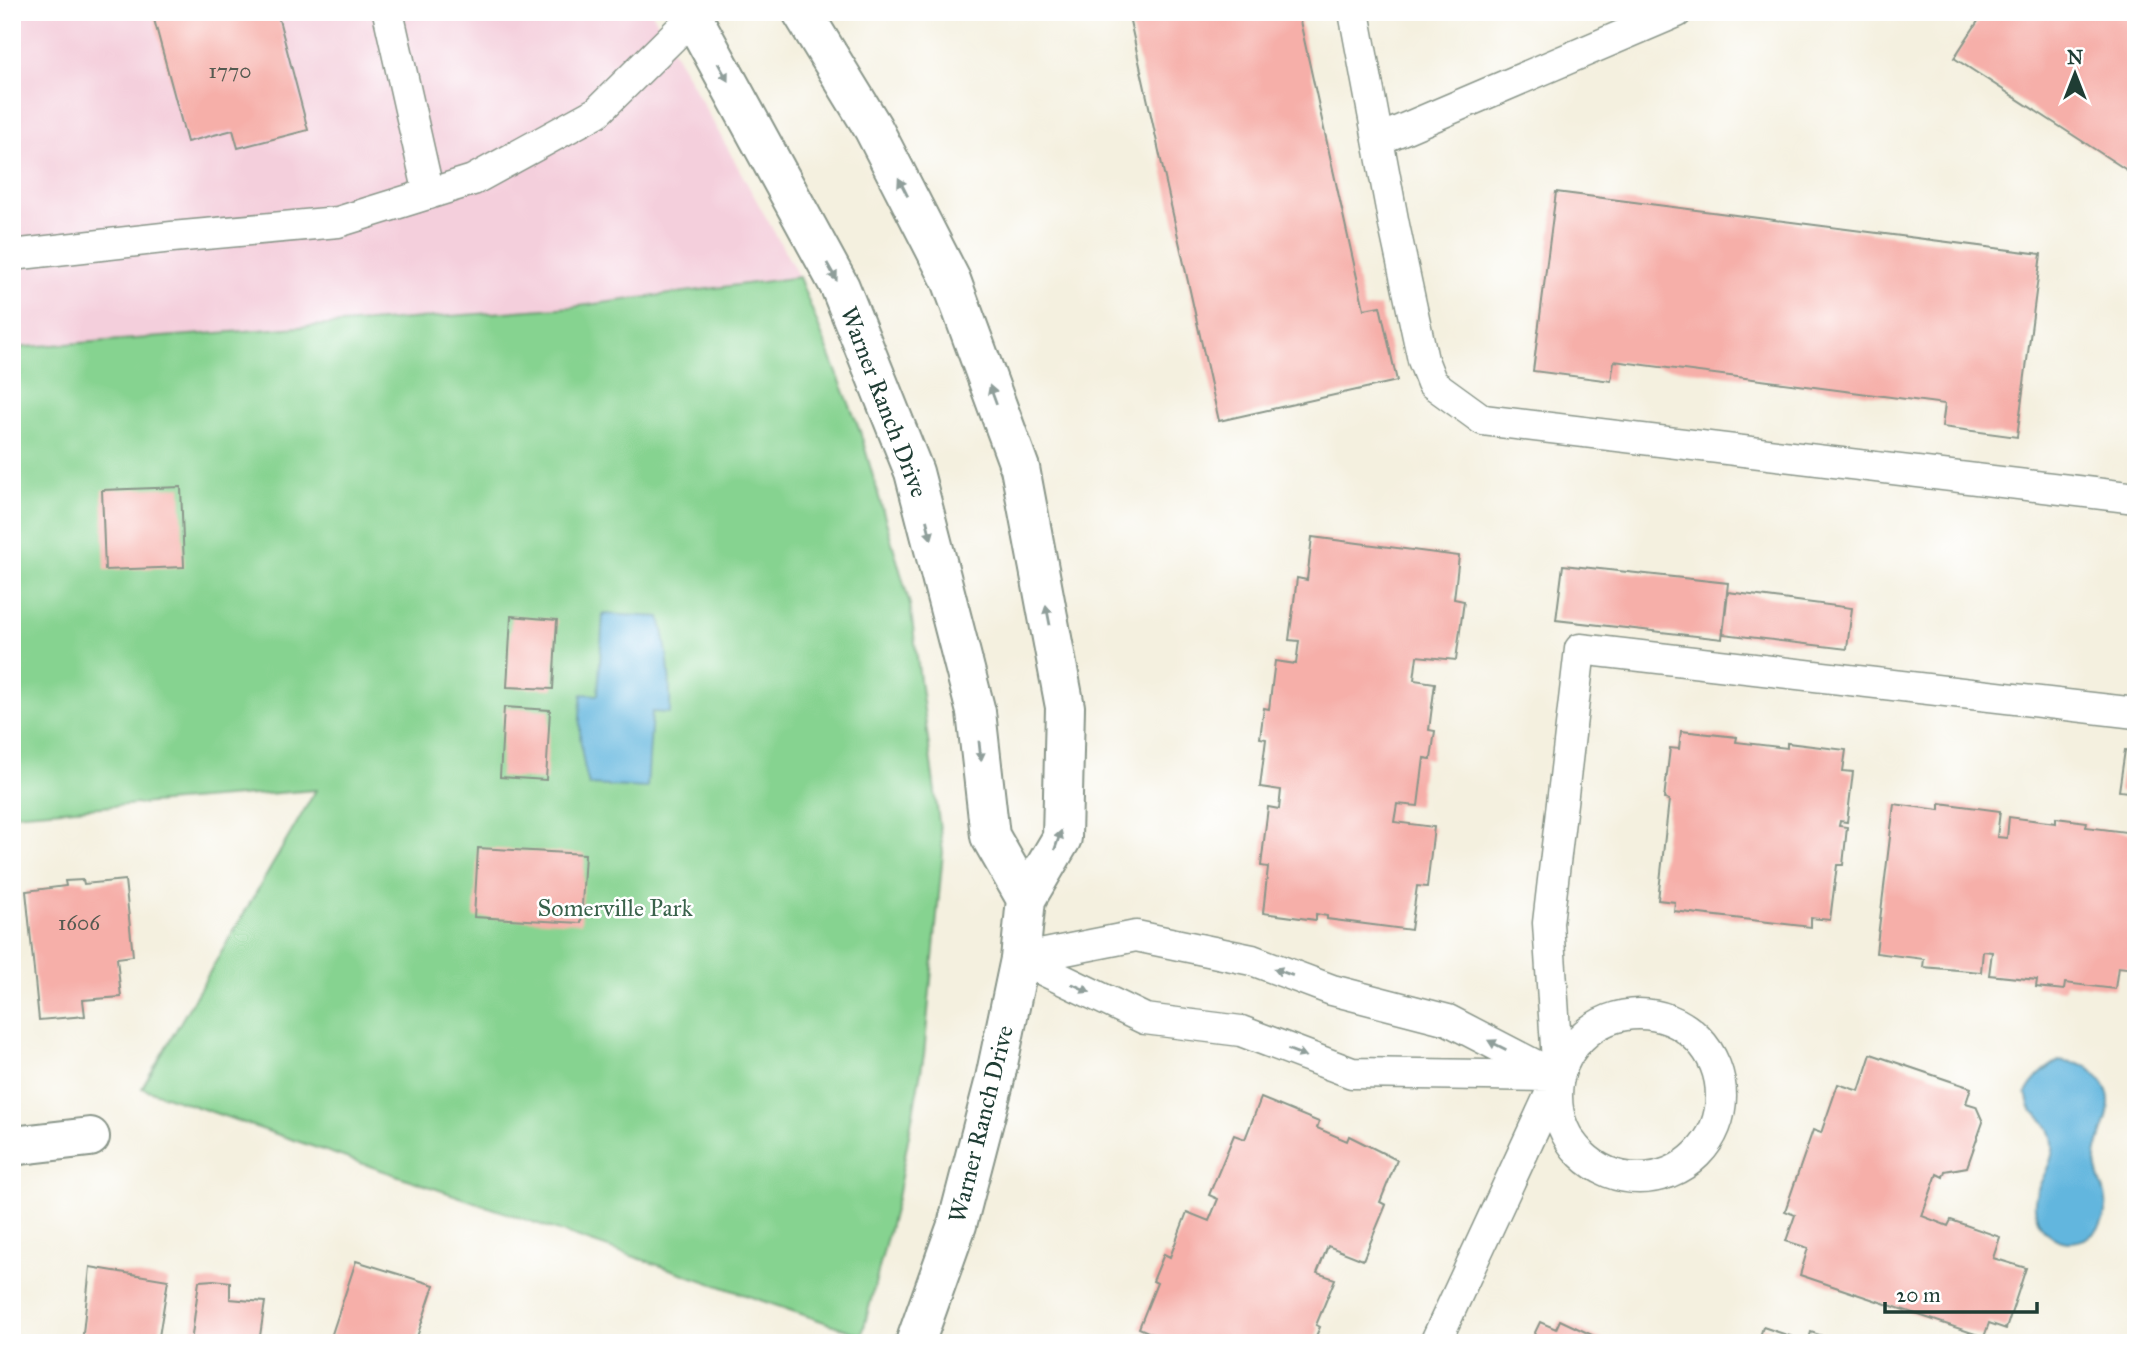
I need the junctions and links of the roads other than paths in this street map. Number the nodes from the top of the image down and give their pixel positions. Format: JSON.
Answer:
{"nodes":[{"id":1,"x":388,"y":12,"type":"edge"},
{"id":2,"x":802,"y":12,"type":"edge"},
{"id":3,"x":1354,"y":12,"type":"edge"},
{"id":4,"x":1676,"y":12,"type":"edge"},
{"id":5,"x":694,"y":14,"type":"edge"},
{"id":6,"x":1378,"y":140,"type":"junction"},
{"id":7,"x":429,"y":194,"type":"junction"},
{"id":8,"x":12,"y":255,"type":"edge"},
{"id":9,"x":2136,"y":498,"type":"edge"},
{"id":10,"x":2136,"y":713,"type":"edge"},
{"id":11,"x":1026,"y":899,"type":"junction"},
{"id":12,"x":1020,"y":959,"type":"junction"},
{"id":13,"x":1558,"y":1077,"type":"junction"},
{"id":14,"x":90,"y":1137,"type":"dead end"},
{"id":15,"x":12,"y":1146,"type":"edge"},
{"id":16,"x":915,"y":1343,"type":"edge"},
{"id":17,"x":1435,"y":1343,"type":"edge"}],
"edges":[{"from":1,"to":7,"type":"lane"},
{"from":11,"to":2,"type":"street","name":"Warner Ranch Drive","one_way":true},
{"from":3,"to":6,"type":"lane"},
{"from":4,"to":6,"type":"lane"},
{"from":5,"to":7,"type":"lane"},
{"from":5,"to":11,"type":"street","name":"Warner Ranch Drive","one_way":true},
{"from":6,"to":9,"type":"lane"},
{"from":7,"to":8,"type":"lane"},
{"from":10,"to":13,"type":"lane"},
{"from":11,"to":12,"type":"street","name":"Warner Ranch Drive"},
{"from":12,"to":13,"type":"lane","one_way":true},
{"from":13,"to":12,"type":"lane","one_way":true},
{"from":12,"to":16,"type":"street","name":"Warner Ranch Drive"},
{"from":13,"to":13,"type":"lane"},
{"from":13,"to":17,"type":"lane"},
{"from":14,"to":15,"type":"street"}]}
